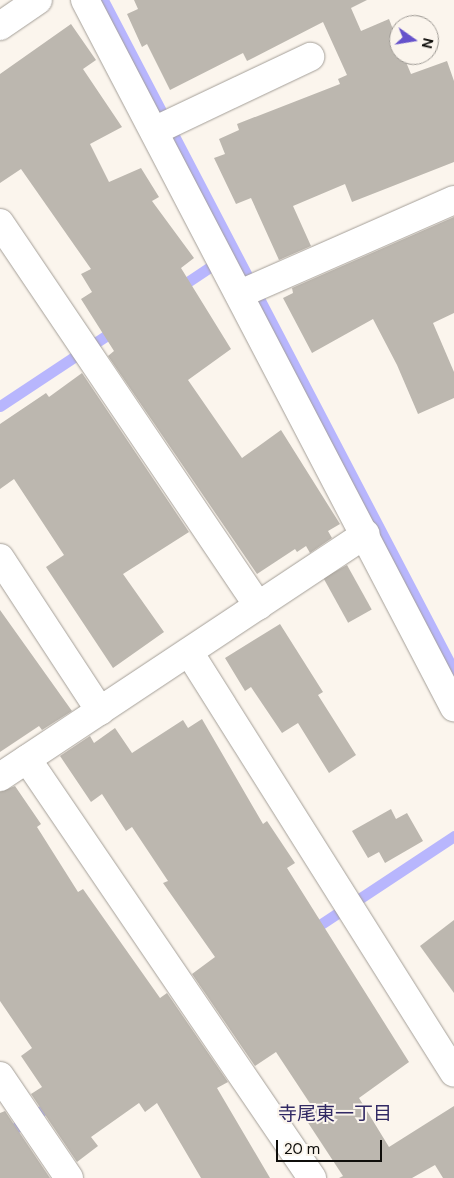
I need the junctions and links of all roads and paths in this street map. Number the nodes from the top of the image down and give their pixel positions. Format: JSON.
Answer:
{"nodes":[{"id":1,"x":38,"y":0,"type":"edge"},
{"id":2,"x":85,"y":0,"type":"edge"},
{"id":3,"x":0,"y":26,"type":"edge"},
{"id":4,"x":310,"y":57,"type":"dead end"},
{"id":5,"x":154,"y":131,"type":"junction"},
{"id":6,"x":454,"y":200,"type":"edge"},
{"id":7,"x":0,"y":222,"type":"edge"},
{"id":8,"x":240,"y":294,"type":"junction"},
{"id":9,"x":366,"y":534,"type":"junction"},
{"id":10,"x":0,"y":558,"type":"edge"},
{"id":11,"x":258,"y":606,"type":"junction"},
{"id":12,"x":189,"y":652,"type":"junction"},
{"id":13,"x":454,"y":707,"type":"edge"},
{"id":14,"x":100,"y":711,"type":"junction"},
{"id":15,"x":27,"y":759,"type":"junction"},
{"id":16,"x":0,"y":777,"type":"edge"},
{"id":17,"x":454,"y":1072,"type":"edge"},
{"id":18,"x":0,"y":1076,"type":"edge"},
{"id":19,"x":69,"y":1178,"type":"edge"},
{"id":20,"x":312,"y":1178,"type":"edge"}],
"edges":[{"from":1,"to":3,"type":"street"},
{"from":2,"to":5,"type":"street"},
{"from":4,"to":5,"type":"street"},
{"from":5,"to":8,"type":"street"},
{"from":6,"to":8,"type":"street"},
{"from":7,"to":11,"type":"street"},
{"from":8,"to":9,"type":"street"},
{"from":9,"to":11,"type":"street"},
{"from":9,"to":13,"type":"street"},
{"from":10,"to":14,"type":"street"},
{"from":11,"to":12,"type":"street"},
{"from":12,"to":14,"type":"street"},
{"from":12,"to":17,"type":"street"},
{"from":14,"to":15,"type":"street"},
{"from":15,"to":16,"type":"street"},
{"from":15,"to":20,"type":"street"},
{"from":18,"to":19,"type":"street"}]}
